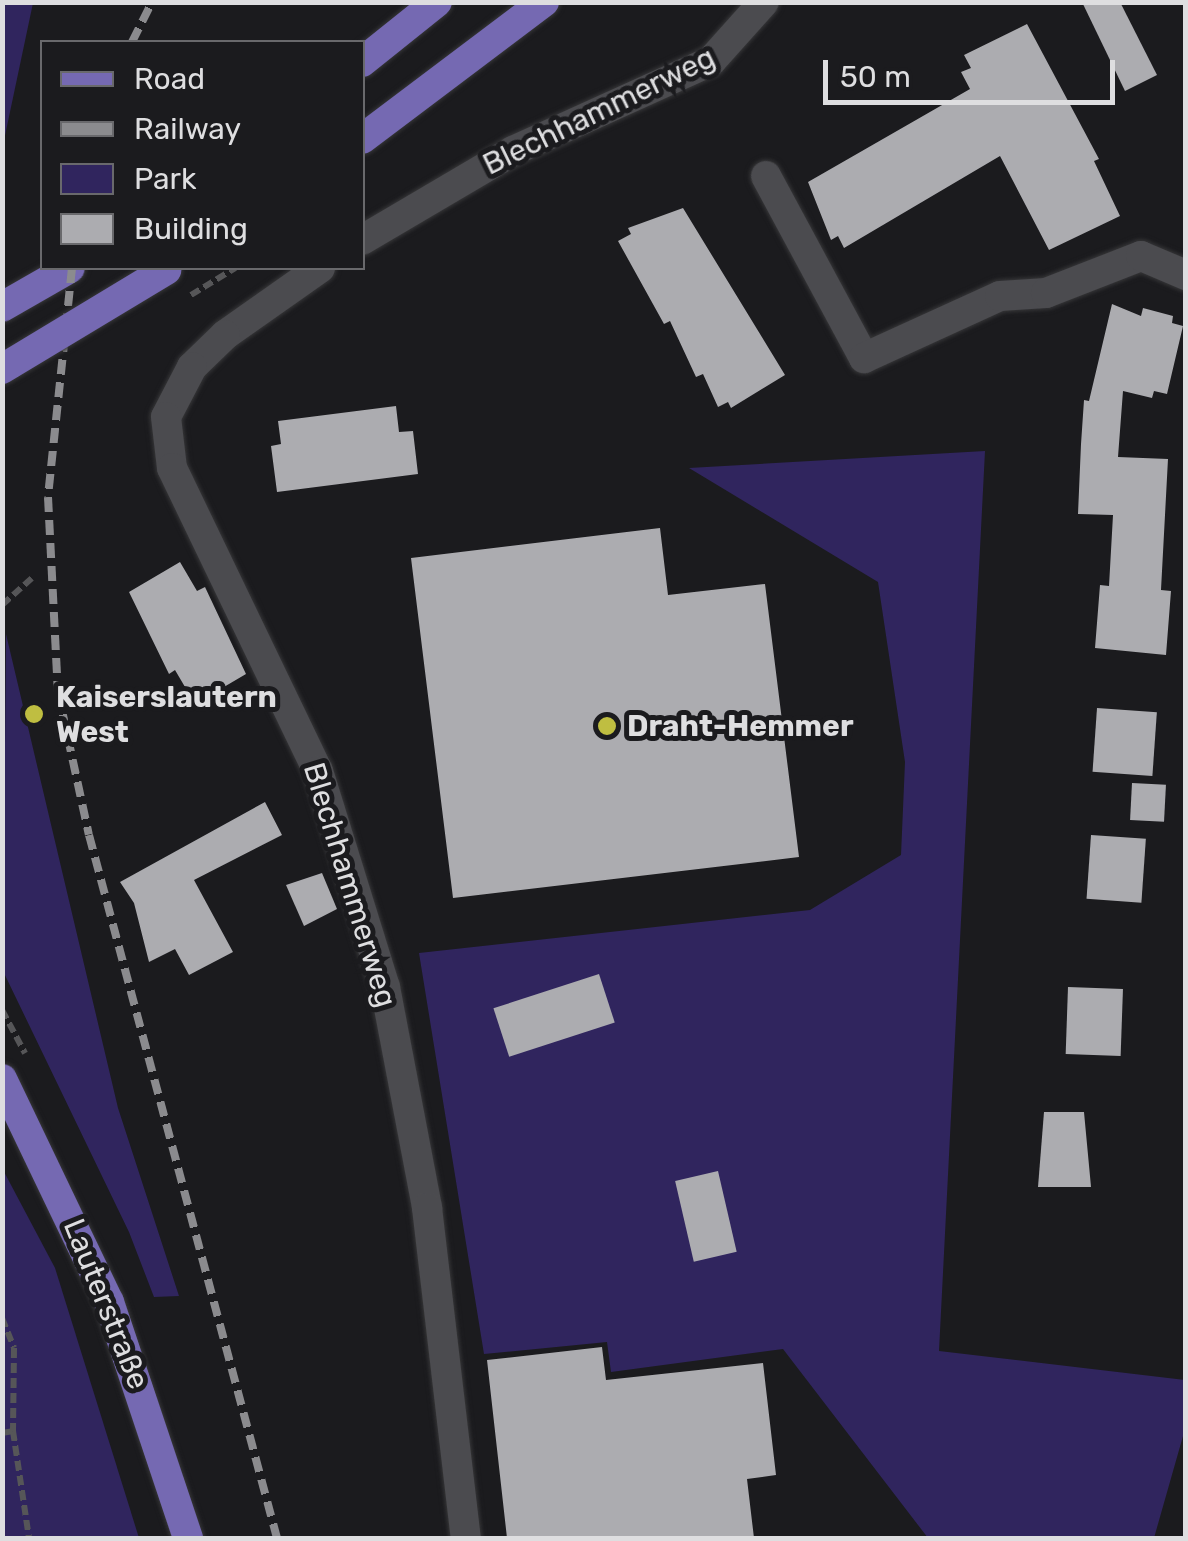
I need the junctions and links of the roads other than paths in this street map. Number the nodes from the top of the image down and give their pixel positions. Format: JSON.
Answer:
{"nodes":[{"id":1,"x":437,"y":2,"type":"edge"},
{"id":2,"x":544,"y":2,"type":"edge"},
{"id":3,"x":736,"y":2,"type":"edge"},
{"id":4,"x":764,"y":2,"type":"edge"},
{"id":5,"x":733,"y":42,"type":"junction"},
{"id":6,"x":365,"y":60,"type":"edge"},
{"id":7,"x":365,"y":137,"type":"edge"},
{"id":8,"x":766,"y":176,"type":"dead end"},
{"id":9,"x":365,"y":238,"type":"edge"},
{"id":10,"x":67,"y":270,"type":"edge"},
{"id":11,"x":165,"y":270,"type":"edge"},
{"id":12,"x":317,"y":270,"type":"edge"},
{"id":13,"x":1186,"y":276,"type":"edge"},
{"id":14,"x":2,"y":307,"type":"edge"},
{"id":15,"x":2,"y":369,"type":"edge"},
{"id":16,"x":2,"y":1079,"type":"edge"},
{"id":17,"x":188,"y":1538,"type":"edge"},
{"id":18,"x":466,"y":1538,"type":"edge"}],
"edges":[{"from":1,"to":6,"type":"main road"},
{"from":2,"to":7,"type":"main road"},
{"from":3,"to":5,"type":"street","name":"Blechhammerweg"},
{"from":4,"to":5,"type":"street","name":"Blechhammerweg"},
{"from":5,"to":9,"type":"street","name":"Blechhammerweg"},
{"from":8,"to":13,"type":"street"},
{"from":10,"to":14,"type":"main road"},
{"from":11,"to":15,"type":"main road","bridge":true},
{"from":12,"to":18,"type":"street","name":"Blechhammerweg"},
{"from":16,"to":17,"type":"main road","name":"Lauterstraße"}]}
